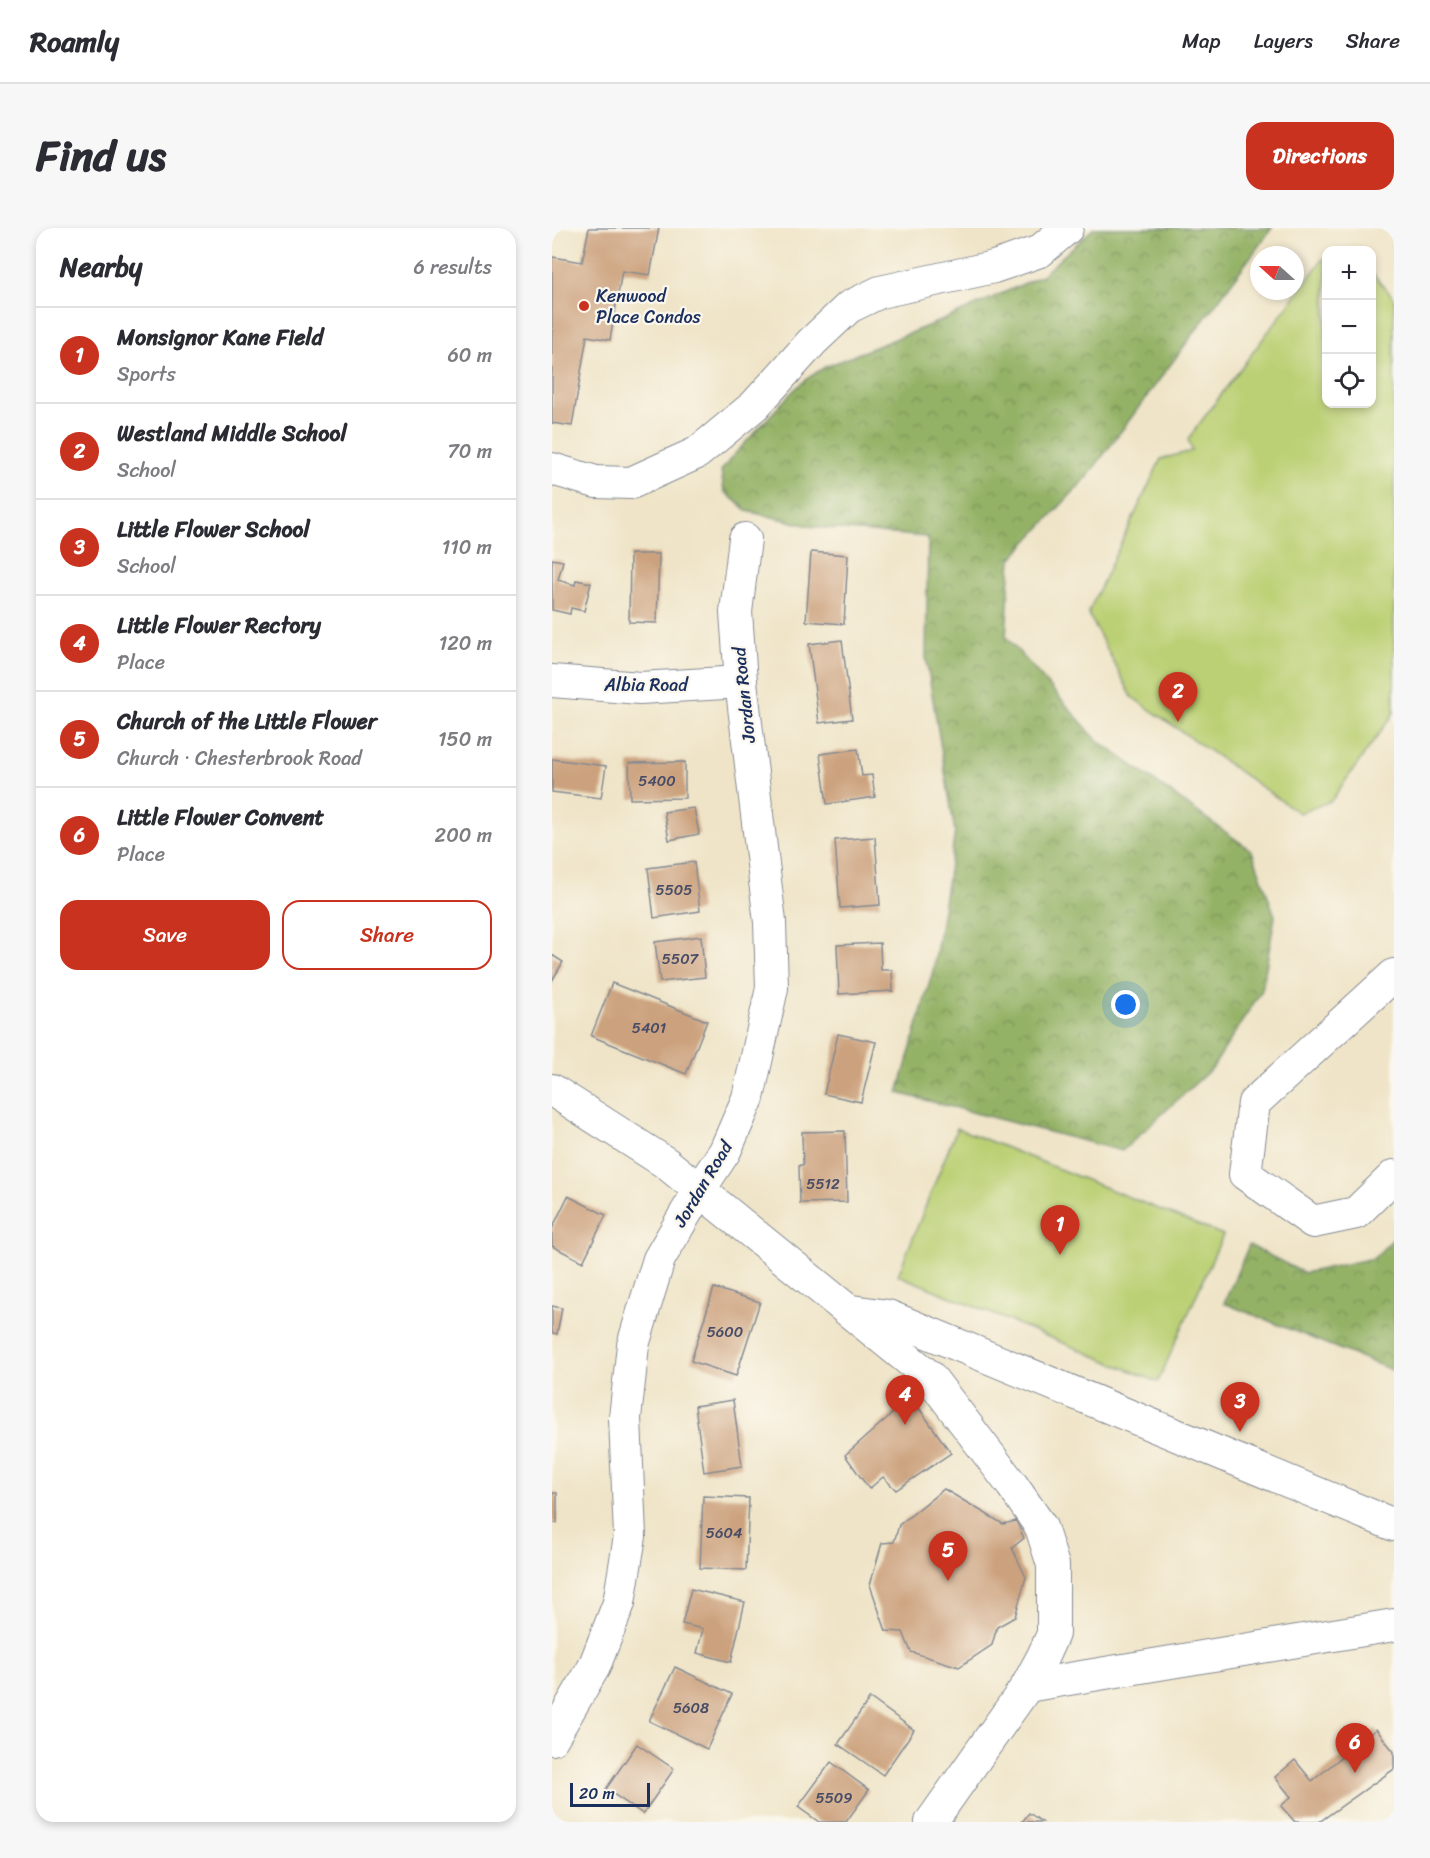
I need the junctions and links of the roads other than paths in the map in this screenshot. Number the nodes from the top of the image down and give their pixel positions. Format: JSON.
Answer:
{"nodes":[{"id":1,"x":1067,"y":228,"type":"edge"},
{"id":2,"x":552,"y":469,"type":"edge"},
{"id":3,"x":745,"y":539,"type":"dead end"},
{"id":4,"x":552,"y":681,"type":"edge"},
{"id":5,"x":741,"y":682,"type":"junction"},
{"id":6,"x":1394,"y":975,"type":"edge"},
{"id":7,"x":552,"y":1090,"type":"edge"},
{"id":8,"x":1394,"y":1176,"type":"edge"},
{"id":9,"x":700,"y":1190,"type":"junction"},
{"id":10,"x":849,"y":1311,"type":"junction"},
{"id":11,"x":1394,"y":1525,"type":"edge"},
{"id":12,"x":1394,"y":1624,"type":"edge"},
{"id":13,"x":1027,"y":1686,"type":"junction"},
{"id":14,"x":552,"y":1739,"type":"edge"},
{"id":15,"x":931,"y":1822,"type":"edge"}],
"edges":[{"from":1,"to":2,"type":"street"},
{"from":3,"to":5,"type":"street","name":"Jordan Road"},
{"from":4,"to":5,"type":"street","name":"Albia Road"},
{"from":5,"to":9,"type":"street","name":"Jordan Road"},
{"from":6,"to":8,"type":"street"},
{"from":7,"to":9,"type":"street"},
{"from":9,"to":10,"type":"street"},
{"from":9,"to":14,"type":"street","name":"Jordan Road"},
{"from":10,"to":11,"type":"street"},
{"from":10,"to":13,"type":"street"},
{"from":12,"to":13,"type":"street"},
{"from":13,"to":15,"type":"street"}]}
